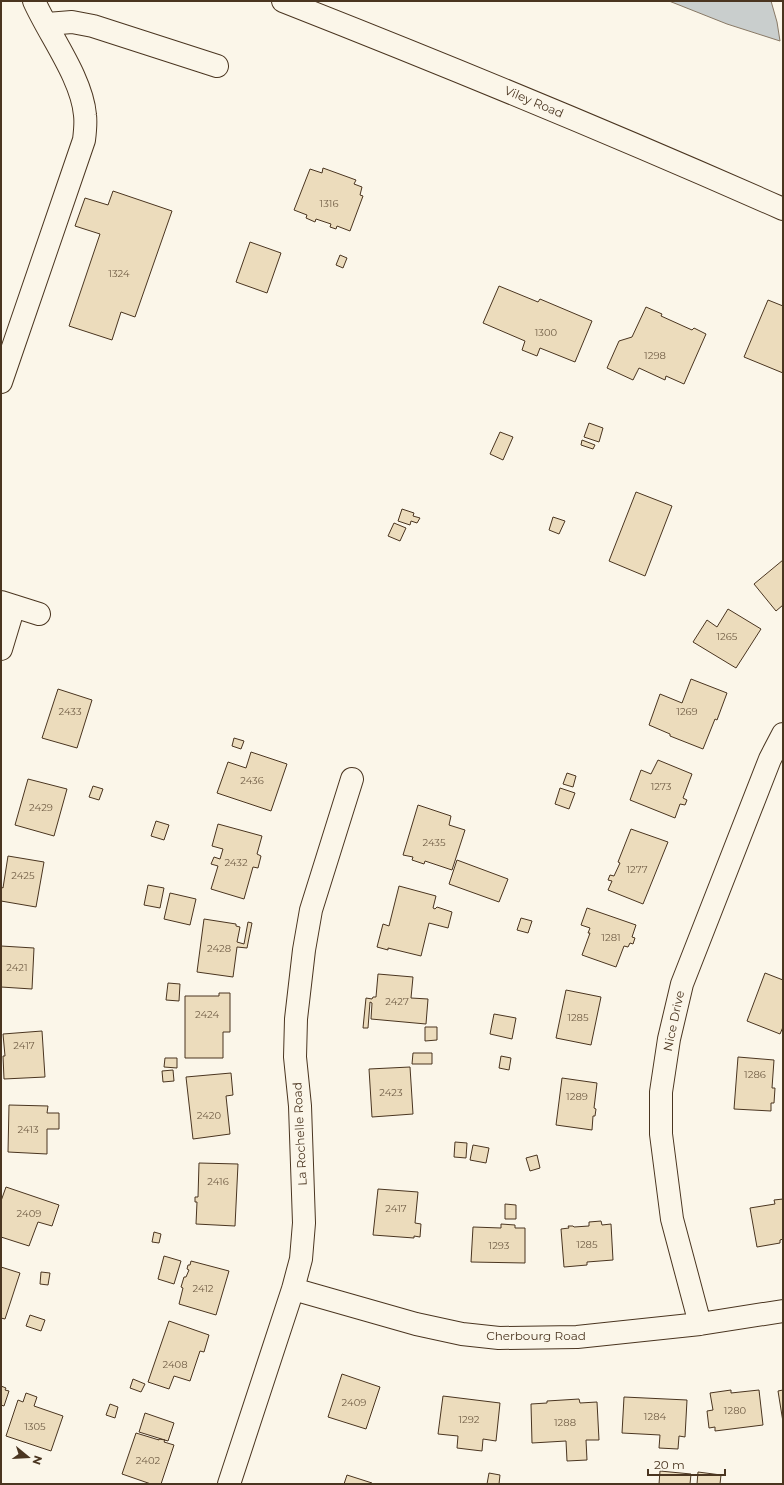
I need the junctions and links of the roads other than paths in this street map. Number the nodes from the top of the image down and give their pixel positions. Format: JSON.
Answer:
{"nodes":[{"id":1,"x":34,"y":1,"type":"edge"},
{"id":2,"x":283,"y":1,"type":"edge"},
{"id":3,"x":47,"y":24,"type":"junction"},
{"id":4,"x":217,"y":66,"type":"dead end"},
{"id":5,"x":783,"y":209,"type":"edge"},
{"id":6,"x":2,"y":377,"type":"edge"},
{"id":7,"x":7,"y":604,"type":"edge"},
{"id":8,"x":39,"y":614,"type":"dead end"},
{"id":9,"x":1,"y":649,"type":"edge"},
{"id":10,"x":783,"y":734,"type":"edge"},
{"id":11,"x":352,"y":779,"type":"dead end"},
{"id":12,"x":293,"y":1289,"type":"junction"},
{"id":13,"x":783,"y":1311,"type":"edge"},
{"id":14,"x":700,"y":1324,"type":"junction"},
{"id":15,"x":229,"y":1484,"type":"edge"}],
"edges":[{"from":1,"to":3,"type":"street"},
{"from":2,"to":5,"type":"street","name":"Viley Road"},
{"from":3,"to":4,"type":"street"},
{"from":3,"to":6,"type":"street"},
{"from":7,"to":8,"type":"street"},
{"from":7,"to":9,"type":"street"},
{"from":10,"to":14,"type":"street","name":"Nice Drive"},
{"from":11,"to":12,"type":"street","name":"La Rochelle Road"},
{"from":12,"to":14,"type":"street","name":"Cherbourg Road"},
{"from":12,"to":15,"type":"street","name":"La Rochelle Road"},
{"from":13,"to":14,"type":"street","name":"Cherbourg Road"}]}
